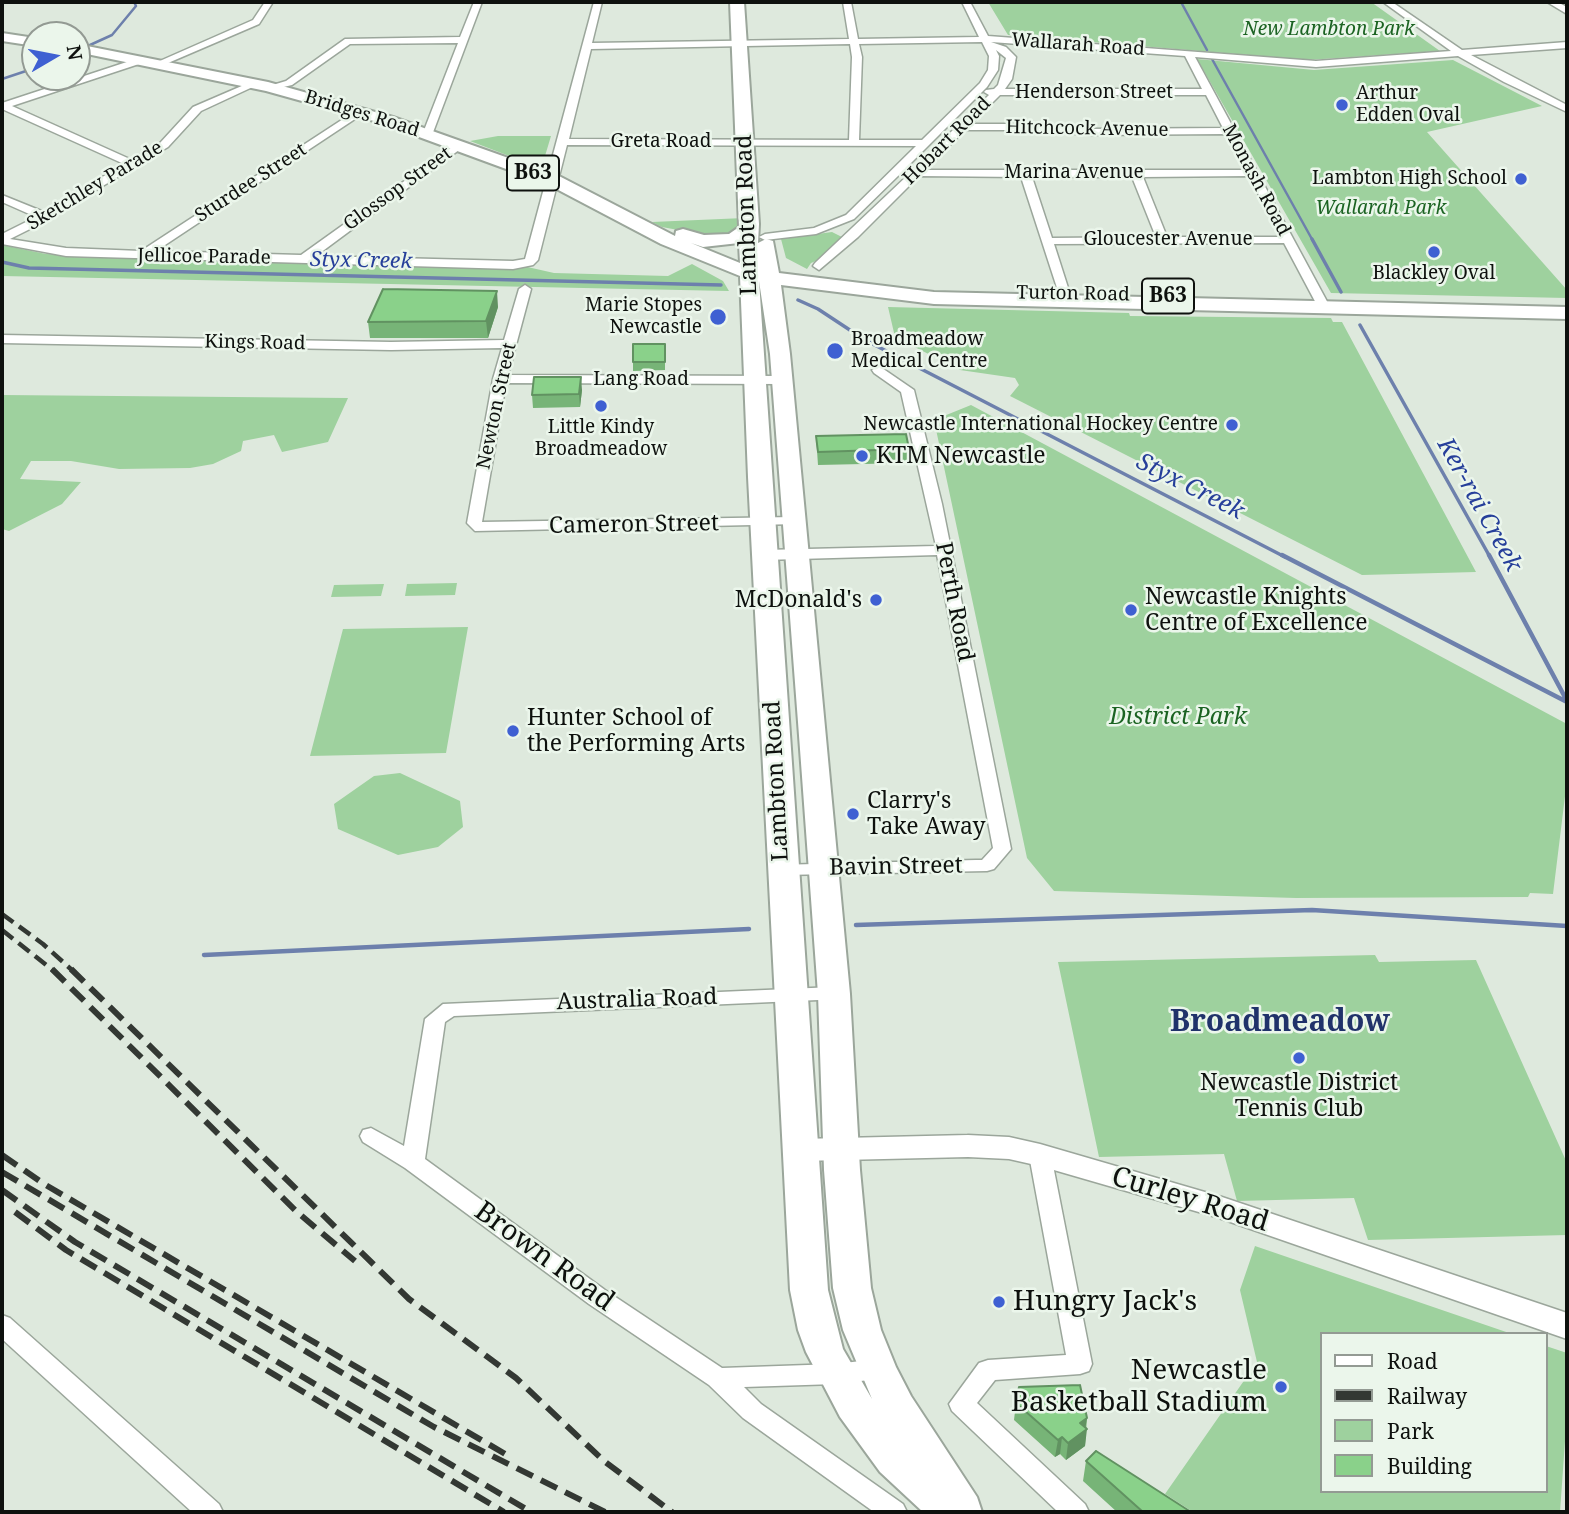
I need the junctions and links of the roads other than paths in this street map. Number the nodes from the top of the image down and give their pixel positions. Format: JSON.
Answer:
{"nodes":[{"id":1,"x":269,"y":2,"type":"edge"},
{"id":2,"x":478,"y":2,"type":"edge"},
{"id":3,"x":598,"y":2,"type":"edge"},
{"id":4,"x":737,"y":2,"type":"edge"},
{"id":5,"x":746,"y":2,"type":"edge"},
{"id":6,"x":847,"y":2,"type":"edge"},
{"id":7,"x":966,"y":2,"type":"edge"},
{"id":8,"x":1387,"y":2,"type":"edge"},
{"id":9,"x":1550,"y":2,"type":"edge"},
{"id":10,"x":1567,"y":12,"type":"edge"},
{"id":11,"x":2,"y":37,"type":"edge"},
{"id":12,"x":21,"y":40,"type":"edge"},
{"id":13,"x":465,"y":40,"type":"junction"},
{"id":14,"x":855,"y":41,"type":"junction"},
{"id":15,"x":988,"y":42,"type":"junction"},
{"id":16,"x":743,"y":43,"type":"junction"},
{"id":17,"x":1567,"y":45,"type":"edge"},
{"id":18,"x":587,"y":46,"type":"junction"},
{"id":19,"x":91,"y":51,"type":"edge"},
{"id":20,"x":1188,"y":53,"type":"junction"},
{"id":21,"x":1460,"y":53,"type":"junction"},
{"id":22,"x":150,"y":62,"type":"junction"},
{"id":23,"x":254,"y":84,"type":"junction"},
{"id":24,"x":282,"y":87,"type":"junction"},
{"id":25,"x":979,"y":91,"type":"junction"},
{"id":26,"x":1209,"y":92,"type":"junction"},
{"id":27,"x":995,"y":93,"type":"junction"},
{"id":28,"x":5,"y":103,"type":"edge"},
{"id":29,"x":1567,"y":109,"type":"edge"},
{"id":30,"x":360,"y":111,"type":"junction"},
{"id":31,"x":944,"y":125,"type":"junction"},
{"id":32,"x":961,"y":128,"type":"junction"},
{"id":33,"x":1230,"y":131,"type":"junction"},
{"id":34,"x":428,"y":133,"type":"junction"},
{"id":35,"x":563,"y":142,"type":"junction"},
{"id":36,"x":751,"y":142,"type":"junction"},
{"id":37,"x":854,"y":143,"type":"junction"},
{"id":38,"x":926,"y":143,"type":"junction"},
{"id":39,"x":459,"y":145,"type":"junction"},
{"id":40,"x":133,"y":164,"type":"junction"},
{"id":41,"x":896,"y":171,"type":"junction"},
{"id":42,"x":1025,"y":173,"type":"junction"},
{"id":43,"x":1136,"y":173,"type":"junction"},
{"id":44,"x":1253,"y":173,"type":"junction"},
{"id":45,"x":915,"y":174,"type":"junction"},
{"id":46,"x":553,"y":180,"type":"junction"},
{"id":47,"x":2,"y":198,"type":"edge"},
{"id":48,"x":44,"y":216,"type":"junction"},
{"id":49,"x":634,"y":220,"type":"junction"},
{"id":50,"x":750,"y":224,"type":"junction"},
{"id":51,"x":830,"y":227,"type":"junction"},
{"id":52,"x":677,"y":234,"type":"junction"},
{"id":53,"x":854,"y":235,"type":"junction"},
{"id":54,"x":765,"y":237,"type":"junction"},
{"id":55,"x":2,"y":239,"type":"edge"},
{"id":56,"x":1163,"y":240,"type":"junction"},
{"id":57,"x":1287,"y":240,"type":"junction"},
{"id":58,"x":1049,"y":241,"type":"junction"},
{"id":59,"x":142,"y":255,"type":"junction"},
{"id":60,"x":304,"y":259,"type":"junction"},
{"id":61,"x":716,"y":261,"type":"junction"},
{"id":62,"x":759,"y":270,"type":"junction"},
{"id":63,"x":822,"y":273,"type":"junction"},
{"id":64,"x":525,"y":289,"type":"dead end"},
{"id":65,"x":880,"y":293,"type":"junction"},
{"id":66,"x":1064,"y":294,"type":"junction"},
{"id":67,"x":750,"y":302,"type":"junction"},
{"id":68,"x":1321,"y":303,"type":"junction"},
{"id":69,"x":1567,"y":305,"type":"edge"},
{"id":70,"x":774,"y":310,"type":"junction"},
{"id":71,"x":1567,"y":313,"type":"edge"},
{"id":72,"x":2,"y":339,"type":"edge"},
{"id":73,"x":509,"y":344,"type":"junction"},
{"id":74,"x":879,"y":370,"type":"dead end"},
{"id":75,"x":500,"y":379,"type":"junction"},
{"id":76,"x":782,"y":380,"type":"junction"},
{"id":77,"x":754,"y":381,"type":"junction"},
{"id":78,"x":794,"y":521,"type":"junction"},
{"id":79,"x":762,"y":522,"type":"junction"},
{"id":80,"x":474,"y":523,"type":"joint"},
{"id":81,"x":944,"y":550,"type":"junction"},
{"id":82,"x":797,"y":554,"type":"junction"},
{"id":83,"x":764,"y":555,"type":"junction"},
{"id":84,"x":1002,"y":849,"type":"joint"},
{"id":85,"x":824,"y":868,"type":"junction"},
{"id":86,"x":782,"y":869,"type":"junction"},
{"id":87,"x":834,"y":994,"type":"junction"},
{"id":88,"x":791,"y":995,"type":"junction"},
{"id":89,"x":371,"y":1136,"type":"dead end"},
{"id":90,"x":842,"y":1149,"type":"junction"},
{"id":91,"x":800,"y":1150,"type":"junction"},
{"id":92,"x":1040,"y":1155,"type":"junction"},
{"id":93,"x":413,"y":1162,"type":"junction"},
{"id":94,"x":2,"y":1325,"type":"edge"},
{"id":95,"x":1567,"y":1326,"type":"edge"},
{"id":96,"x":877,"y":1368,"type":"junction"},
{"id":97,"x":836,"y":1374,"type":"junction"},
{"id":98,"x":718,"y":1378,"type":"junction"},
{"id":99,"x":209,"y":1512,"type":"edge"},
{"id":100,"x":894,"y":1512,"type":"edge"},
{"id":101,"x":952,"y":1512,"type":"edge"},
{"id":102,"x":963,"y":1512,"type":"edge"},
{"id":103,"x":1076,"y":1512,"type":"edge"}],
"edges":[{"from":1,"to":22,"type":"street"},
{"from":2,"to":13,"type":"street"},
{"from":3,"to":18,"type":"street"},
{"from":4,"to":16,"type":"main road","name":"Lambton Road"},
{"from":5,"to":16,"type":"main road","name":"Lambton Road"},
{"from":6,"to":14,"type":"street"},
{"from":7,"to":15,"type":"street","name":"Hobart Road"},
{"from":8,"to":21,"type":"street"},
{"from":9,"to":10,"type":"street"},
{"from":11,"to":12,"type":"main road"},
{"from":13,"to":24,"type":"street"},
{"from":13,"to":34,"type":"street"},
{"from":14,"to":15,"type":"street","name":"Wallarah Road"},
{"from":14,"to":16,"type":"street","name":"Wallarah Road"},
{"from":14,"to":37,"type":"street"},
{"from":15,"to":20,"type":"street","name":"Wallarah Road"},
{"from":15,"to":25,"type":"street","name":"Hobart Road"},
{"from":15,"to":27,"type":"street","name":"Hobart Road"},
{"from":16,"to":18,"type":"street","name":"Wallarah Road"},
{"from":16,"to":36,"type":"main road","name":"Lambton Road"},
{"from":17,"to":21,"type":"street","name":"Wallarah Road"},
{"from":18,"to":35,"type":"street"},
{"from":19,"to":22,"type":"main road","name":"Bridges Road","number":"B63"},
{"from":20,"to":21,"type":"street","name":"Wallarah Road"},
{"from":20,"to":26,"type":"street","name":"Monash Road"},
{"from":21,"to":29,"type":"street"},
{"from":22,"to":23,"type":"main road","name":"Bridges Road","number":"B63"},
{"from":22,"to":28,"type":"street"},
{"from":23,"to":24,"type":"main road","name":"Bridges Road","number":"B63"},
{"from":23,"to":40,"type":"street","name":"Sketchley Parade"},
{"from":24,"to":30,"type":"main road","name":"Bridges Road","number":"B63"},
{"from":25,"to":27,"type":"street","name":"Henderson Street"},
{"from":25,"to":31,"type":"street","name":"Hobart Road"},
{"from":26,"to":27,"type":"street","name":"Henderson Street"},
{"from":26,"to":33,"type":"street","name":"Monash Road"},
{"from":27,"to":32,"type":"street","name":"Hobart Road"},
{"from":28,"to":40,"type":"street"},
{"from":30,"to":34,"type":"main road","name":"Bridges Road","number":"B63"},
{"from":30,"to":59,"type":"street","name":"Sturdee Street"},
{"from":31,"to":32,"type":"street","name":"Hitchcock Avenue"},
{"from":31,"to":38,"type":"street","name":"Hobart Road"},
{"from":32,"to":33,"type":"street","name":"Hitchcock Avenue"},
{"from":32,"to":45,"type":"street","name":"Hobart Road"},
{"from":33,"to":44,"type":"street","name":"Monash Road"},
{"from":34,"to":39,"type":"main road","name":"Bridges Road","number":"B63"},
{"from":35,"to":36,"type":"street","name":"Greta Road"},
{"from":35,"to":46,"type":"street"},
{"from":36,"to":37,"type":"street","name":"Greta Road"},
{"from":36,"to":50,"type":"main road","name":"Lambton Road"},
{"from":36,"to":54,"type":"main road","name":"Lambton Road"},
{"from":37,"to":38,"type":"street","name":"Greta Road"},
{"from":38,"to":41,"type":"street","name":"Hobart Road"},
{"from":39,"to":46,"type":"main road","name":"Bridges Road","number":"B63"},
{"from":39,"to":60,"type":"street","name":"Glossop Street"},
{"from":40,"to":48,"type":"street","name":"Sketchley Parade"},
{"from":41,"to":45,"type":"street","name":"Marina Avenue"},
{"from":41,"to":51,"type":"street","name":"Hobart Road"},
{"from":42,"to":43,"type":"street","name":"Marina Avenue"},
{"from":42,"to":45,"type":"street","name":"Marina Avenue"},
{"from":42,"to":58,"type":"street"},
{"from":43,"to":44,"type":"street","name":"Marina Avenue"},
{"from":43,"to":56,"type":"street"},
{"from":44,"to":57,"type":"street","name":"Monash Road"},
{"from":45,"to":53,"type":"street","name":"Hobart Road"},
{"from":46,"to":49,"type":"main road","name":"Bridges Road","number":"B63"},
{"from":46,"to":60,"type":"street","name":"Jellicoe Parade"},
{"from":47,"to":48,"type":"street"},
{"from":48,"to":55,"type":"street","name":"Sketchley Parade"},
{"from":49,"to":52,"type":"main road","name":"Bridges Road","number":"B63"},
{"from":49,"to":61,"type":"main road","name":"Bridges Road","number":"B63"},
{"from":50,"to":52,"type":"main road"},
{"from":50,"to":62,"type":"main road","name":"Lambton Road"},
{"from":51,"to":53,"type":"street"},
{"from":51,"to":54,"type":"street","name":"Hobart Road"},
{"from":52,"to":62,"type":"main road","name":"Bridges Road","number":"B63"},
{"from":53,"to":63,"type":"street","name":"Hobart Road"},
{"from":54,"to":62,"type":"main road","name":"Lambton Road"},
{"from":54,"to":63,"type":"main road"},
{"from":55,"to":59,"type":"street","name":"Jellicoe Parade"},
{"from":56,"to":57,"type":"street","name":"Gloucester Avenue"},
{"from":56,"to":58,"type":"street","name":"Gloucester Avenue"},
{"from":57,"to":68,"type":"street","name":"Monash Road"},
{"from":58,"to":66,"type":"street"},
{"from":59,"to":60,"type":"street","name":"Jellicoe Parade"},
{"from":61,"to":62,"type":"main road","name":"Bridges Road","number":"B63"},
{"from":61,"to":67,"type":"main road"},
{"from":62,"to":63,"type":"main road","name":"Turton Road","number":"B63"},
{"from":62,"to":65,"type":"main road","name":"Turton Road","number":"B63"},
{"from":62,"to":67,"type":"main road","name":"Lambton Road"},
{"from":62,"to":70,"type":"main road","name":"Lambton Road"},
{"from":63,"to":66,"type":"main road","name":"Turton Road","number":"B63"},
{"from":64,"to":73,"type":"street","name":"Newton Street"},
{"from":65,"to":68,"type":"main road","name":"Turton Road","number":"B63"},
{"from":65,"to":70,"type":"main road"},
{"from":66,"to":68,"type":"main road","name":"Turton Road","number":"B63"},
{"from":67,"to":77,"type":"main road","name":"Lambton Road"},
{"from":68,"to":69,"type":"main road","name":"Turton Road","number":"B63"},
{"from":68,"to":71,"type":"main road","name":"Turton Road","number":"B63"},
{"from":70,"to":76,"type":"main road","name":"Lambton Road"},
{"from":72,"to":73,"type":"street","name":"Kings Road"},
{"from":73,"to":75,"type":"street","name":"Newton Street"},
{"from":74,"to":81,"type":"street","name":"Perth Road"},
{"from":75,"to":77,"type":"street","name":"Lang Road"},
{"from":75,"to":80,"type":"street","name":"Newton Street"},
{"from":76,"to":77,"type":"street","name":"Lang Road"},
{"from":76,"to":78,"type":"main road","name":"Lambton Road"},
{"from":77,"to":79,"type":"main road","name":"Lambton Road"},
{"from":78,"to":79,"type":"street","name":"Cameron Street"},
{"from":78,"to":82,"type":"main road","name":"Lambton Road"},
{"from":79,"to":80,"type":"street","name":"Cameron Street"},
{"from":79,"to":83,"type":"main road","name":"Lambton Road"},
{"from":81,"to":82,"type":"street"},
{"from":81,"to":84,"type":"street","name":"Perth Road"},
{"from":82,"to":83,"type":"street"},
{"from":82,"to":85,"type":"main road","name":"Lambton Road"},
{"from":83,"to":86,"type":"main road","name":"Lambton Road"},
{"from":84,"to":85,"type":"street","name":"Bavin Street"},
{"from":85,"to":86,"type":"street","name":"Bavin Street"},
{"from":85,"to":87,"type":"main road","name":"Lambton Road"},
{"from":86,"to":88,"type":"main road","name":"Lambton Road"},
{"from":87,"to":88,"type":"street","name":"Australia Road"},
{"from":87,"to":90,"type":"main road","name":"Lambton Road"},
{"from":88,"to":91,"type":"main road","name":"Lambton Road"},
{"from":88,"to":93,"type":"street","name":"Australia Road"},
{"from":89,"to":93,"type":"street","name":"Brown Road"},
{"from":90,"to":91,"type":"street","name":"Curley Road"},
{"from":90,"to":92,"type":"street","name":"Curley Road"},
{"from":90,"to":96,"type":"main road","name":"Lambton Road"},
{"from":91,"to":97,"type":"main road","name":"Lambton Road"},
{"from":92,"to":95,"type":"street","name":"Curley Road"},
{"from":92,"to":103,"type":"street"},
{"from":93,"to":98,"type":"street","name":"Brown Road"},
{"from":94,"to":99,"type":"street"},
{"from":96,"to":97,"type":"street"},
{"from":96,"to":102,"type":"main road","name":"Lambton Road"},
{"from":97,"to":98,"type":"street"},
{"from":97,"to":101,"type":"main road","name":"Lambton Road"},
{"from":98,"to":100,"type":"street","name":"Brown Road"}]}
